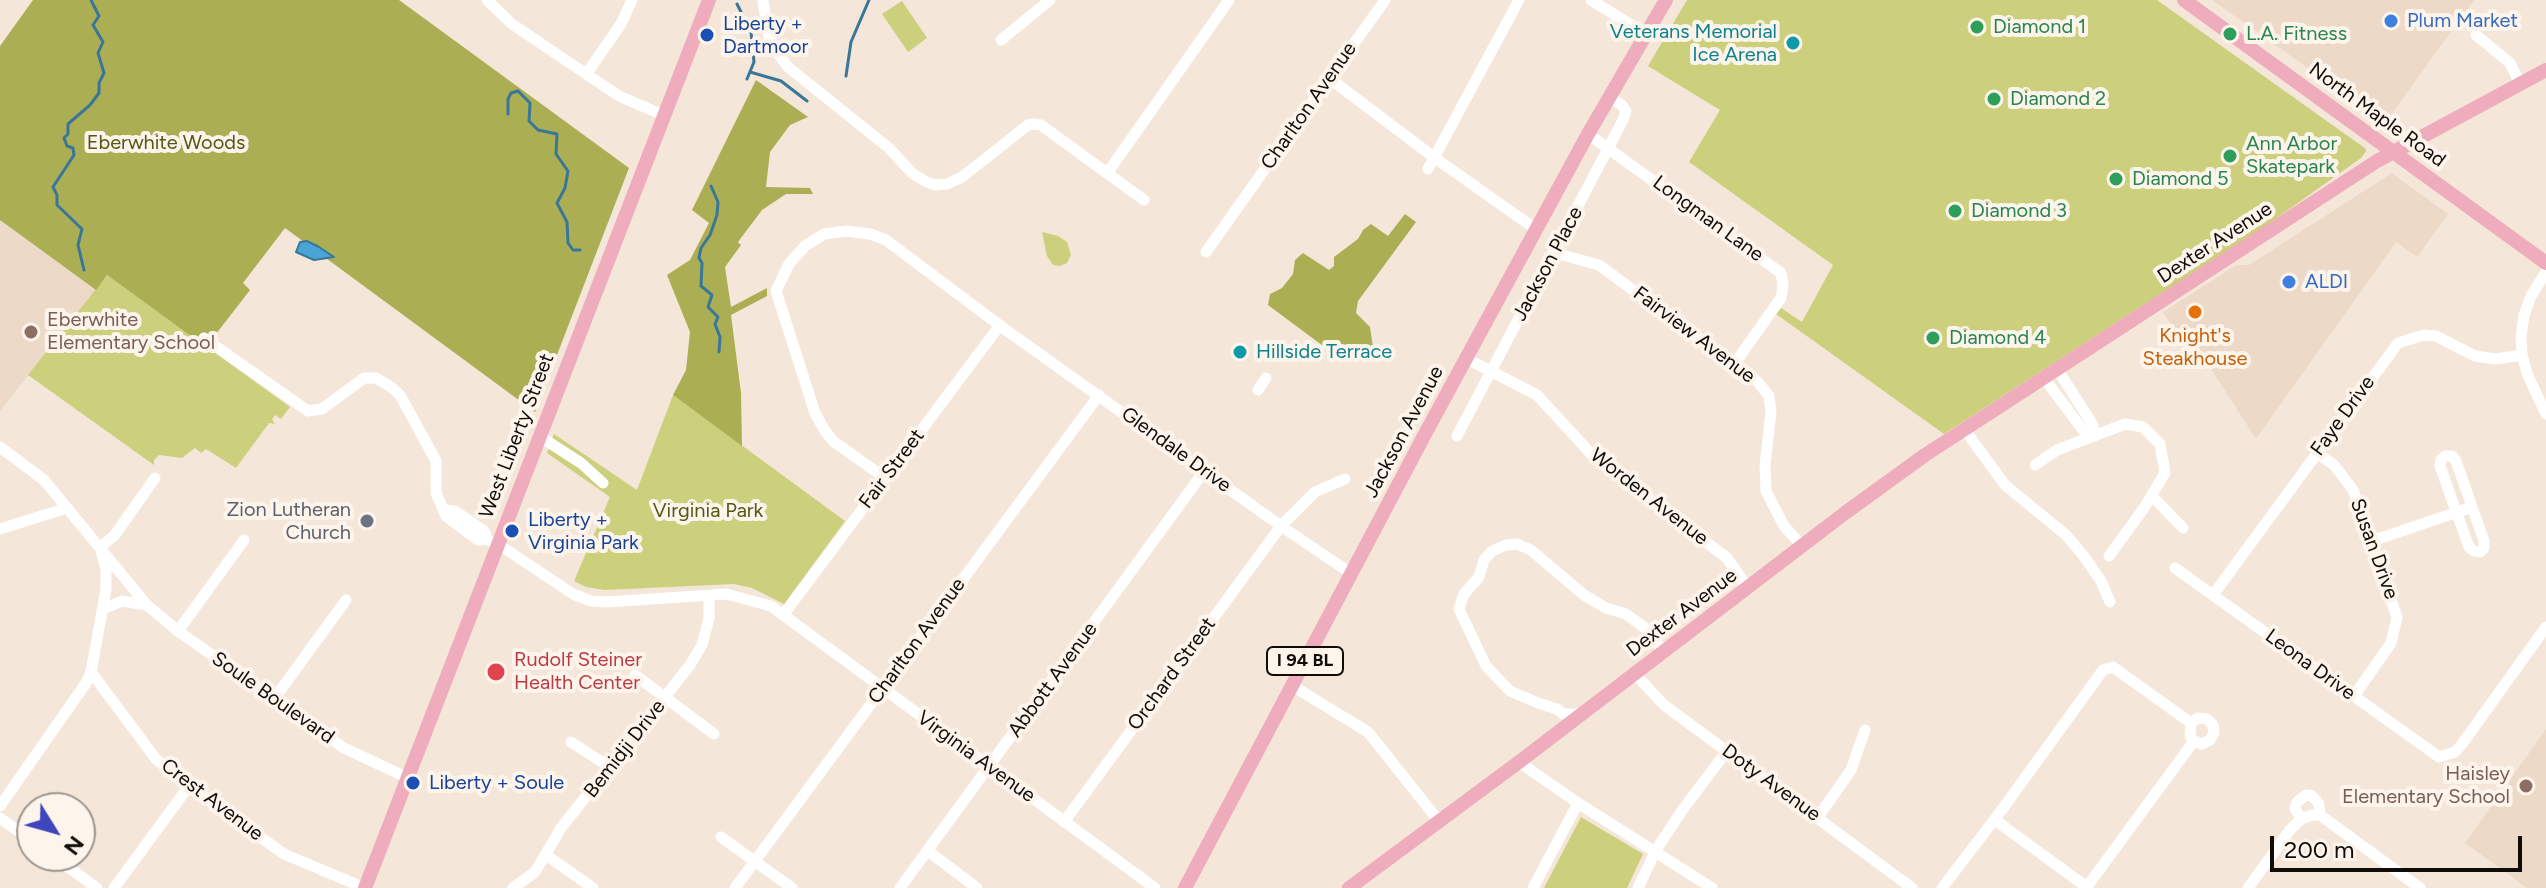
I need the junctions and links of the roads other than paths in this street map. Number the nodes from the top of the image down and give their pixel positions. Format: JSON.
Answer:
{"nodes":[{"id":1,"x":487,"y":0,"type":"edge"},
{"id":2,"x":632,"y":0,"type":"edge"},
{"id":3,"x":709,"y":0,"type":"edge"},
{"id":4,"x":1050,"y":0,"type":"edge"},
{"id":5,"x":1229,"y":0,"type":"edge"},
{"id":6,"x":1385,"y":0,"type":"edge"},
{"id":7,"x":1519,"y":0,"type":"edge"},
{"id":8,"x":1591,"y":0,"type":"edge"},
{"id":9,"x":1666,"y":0,"type":"edge"},
{"id":10,"x":2184,"y":0,"type":"edge"},
{"id":11,"x":764,"y":1,"type":"edge"},
{"id":12,"x":1646,"y":34,"type":"junction"},
{"id":13,"x":2476,"y":35,"type":"dead end"},
{"id":14,"x":1001,"y":40,"type":"dead end"},
{"id":15,"x":2546,"y":70,"type":"edge"},
{"id":16,"x":587,"y":73,"type":"junction"},
{"id":17,"x":1329,"y":78,"type":"junction"},
{"id":18,"x":2520,"y":84,"type":"junction"},
{"id":19,"x":1609,"y":97,"type":"junction"},
{"id":20,"x":663,"y":115,"type":"junction"},
{"id":21,"x":1588,"y":134,"type":"junction"},
{"id":22,"x":1609,"y":147,"type":"junction"},
{"id":23,"x":2395,"y":151,"type":"junction"},
{"id":24,"x":1435,"y":158,"type":"junction"},
{"id":25,"x":1428,"y":169,"type":"dead end"},
{"id":26,"x":1108,"y":172,"type":"junction"},
{"id":27,"x":1144,"y":200,"type":"dead end"},
{"id":28,"x":1537,"y":230,"type":"junction"},
{"id":29,"x":1206,"y":252,"type":"dead end"},
{"id":30,"x":1555,"y":253,"type":"junction"},
{"id":31,"x":2546,"y":263,"type":"edge"},
{"id":32,"x":2546,"y":272,"type":"edge"},
{"id":33,"x":1000,"y":325,"type":"junction"},
{"id":34,"x":204,"y":338,"type":"dead end"},
{"id":35,"x":2522,"y":355,"type":"junction"},
{"id":36,"x":1467,"y":359,"type":"junction"},
{"id":37,"x":1735,"y":363,"type":"junction"},
{"id":38,"x":1491,"y":369,"type":"junction"},
{"id":39,"x":2057,"y":369,"type":"junction"},
{"id":40,"x":1266,"y":378,"type":"dead end"},
{"id":41,"x":2044,"y":378,"type":"junction"},
{"id":42,"x":1258,"y":390,"type":"dead end"},
{"id":43,"x":1099,"y":395,"type":"junction"},
{"id":44,"x":2546,"y":414,"type":"edge"},
{"id":45,"x":1964,"y":429,"type":"junction"},
{"id":46,"x":539,"y":436,"type":"junction"},
{"id":47,"x":1457,"y":436,"type":"dead end"},
{"id":48,"x":2092,"y":436,"type":"junction"},
{"id":49,"x":0,"y":447,"type":"edge"},
{"id":50,"x":2317,"y":453,"type":"junction"},
{"id":51,"x":2035,"y":465,"type":"dead end"},
{"id":52,"x":1205,"y":470,"type":"junction"},
{"id":53,"x":155,"y":478,"type":"dead end"},
{"id":54,"x":885,"y":478,"type":"junction"},
{"id":55,"x":1345,"y":479,"type":"dead end"},
{"id":56,"x":603,"y":483,"type":"dead end"},
{"id":57,"x":2152,"y":496,"type":"junction"},
{"id":58,"x":2472,"y":507,"type":"junction"},
{"id":59,"x":67,"y":508,"type":"junction"},
{"id":60,"x":2456,"y":511,"type":"junction"},
{"id":61,"x":1281,"y":526,"type":"junction"},
{"id":62,"x":2183,"y":528,"type":"dead end"},
{"id":63,"x":0,"y":529,"type":"edge"},
{"id":64,"x":244,"y":540,"type":"dead end"},
{"id":65,"x":2372,"y":541,"type":"junction"},
{"id":66,"x":492,"y":542,"type":"junction"},
{"id":67,"x":100,"y":547,"type":"junction"},
{"id":68,"x":1803,"y":547,"type":"junction"},
{"id":69,"x":2109,"y":556,"type":"dead end"},
{"id":70,"x":2175,"y":568,"type":"dead end"},
{"id":71,"x":1352,"y":574,"type":"junction"},
{"id":72,"x":1748,"y":588,"type":"junction"},
{"id":73,"x":2213,"y":595,"type":"junction"},
{"id":74,"x":709,"y":596,"type":"junction"},
{"id":75,"x":346,"y":600,"type":"dead end"},
{"id":76,"x":2110,"y":602,"type":"dead end"},
{"id":77,"x":147,"y":605,"type":"junction"},
{"id":78,"x":103,"y":609,"type":"junction"},
{"id":79,"x":784,"y":614,"type":"junction"},
{"id":80,"x":2546,"y":627,"type":"edge"},
{"id":81,"x":178,"y":631,"type":"junction"},
{"id":82,"x":1663,"y":651,"type":"junction"},
{"id":83,"x":91,"y":672,"type":"junction"},
{"id":84,"x":1634,"y":673,"type":"junction"},
{"id":85,"x":635,"y":675,"type":"dead end"},
{"id":86,"x":1291,"y":685,"type":"junction"},
{"id":87,"x":882,"y":688,"type":"junction"},
{"id":88,"x":2354,"y":696,"type":"junction"},
{"id":89,"x":666,"y":697,"type":"junction"},
{"id":90,"x":274,"y":699,"type":"junction"},
{"id":91,"x":1580,"y":714,"type":"junction"},
{"id":92,"x":2191,"y":723,"type":"junction"},
{"id":93,"x":1865,"y":730,"type":"dead end"},
{"id":94,"x":714,"y":734,"type":"dead end"},
{"id":95,"x":2194,"y":741,"type":"junction"},
{"id":96,"x":571,"y":742,"type":"dead end"},
{"id":97,"x":1727,"y":751,"type":"junction"},
{"id":98,"x":1519,"y":762,"type":"junction"},
{"id":99,"x":989,"y":767,"type":"junction"},
{"id":100,"x":611,"y":768,"type":"junction"},
{"id":101,"x":408,"y":778,"type":"junction"},
{"id":102,"x":189,"y":786,"type":"junction"},
{"id":103,"x":1578,"y":803,"type":"junction"},
{"id":104,"x":0,"y":806,"type":"edge"},
{"id":105,"x":1818,"y":817,"type":"junction"},
{"id":106,"x":1438,"y":820,"type":"junction"},
{"id":107,"x":1995,"y":820,"type":"junction"},
{"id":108,"x":1064,"y":822,"type":"junction"},
{"id":109,"x":721,"y":837,"type":"dead end"},
{"id":110,"x":1656,"y":850,"type":"junction"},
{"id":111,"x":928,"y":851,"type":"junction"},
{"id":112,"x":546,"y":855,"type":"junction"},
{"id":113,"x":755,"y":861,"type":"junction"},
{"id":114,"x":75,"y":872,"type":"edge"},
{"id":115,"x":97,"y":888,"type":"edge"},
{"id":116,"x":114,"y":888,"type":"edge"},
{"id":117,"x":365,"y":888,"type":"edge"},
{"id":118,"x":513,"y":888,"type":"edge"},
{"id":119,"x":593,"y":888,"type":"edge"},
{"id":120,"x":735,"y":888,"type":"edge"},
{"id":121,"x":792,"y":888,"type":"edge"},
{"id":122,"x":900,"y":888,"type":"edge"},
{"id":123,"x":977,"y":888,"type":"edge"},
{"id":124,"x":1155,"y":888,"type":"edge"},
{"id":125,"x":1185,"y":888,"type":"edge"},
{"id":126,"x":1349,"y":888,"type":"edge"},
{"id":127,"x":1533,"y":888,"type":"edge"},
{"id":128,"x":1638,"y":888,"type":"edge"},
{"id":129,"x":1712,"y":888,"type":"edge"},
{"id":130,"x":1912,"y":888,"type":"edge"},
{"id":131,"x":1942,"y":888,"type":"edge"},
{"id":132,"x":2087,"y":888,"type":"edge"},
{"id":133,"x":2248,"y":888,"type":"edge"},
{"id":134,"x":2420,"y":888,"type":"edge"}],
"edges":[{"from":1,"to":16,"type":"street"},
{"from":2,"to":16,"type":"street"},
{"from":3,"to":20,"type":"main road","name":"West Liberty Street"},
{"from":4,"to":14,"type":"street"},
{"from":5,"to":26,"type":"street"},
{"from":6,"to":17,"type":"street","name":"Charlton Avenue"},
{"from":7,"to":24,"type":"street"},
{"from":8,"to":12,"type":"street"},
{"from":9,"to":12,"type":"main road","name":"Jackson Avenue","number":"I 94 BL"},
{"from":10,"to":23,"type":"main road","name":"North Maple Road"},
{"from":11,"to":26,"type":"street"},
{"from":12,"to":19,"type":"main road","name":"Jackson Avenue","number":"I 94 BL"},
{"from":13,"to":18,"type":"street"},
{"from":15,"to":18,"type":"main road","name":"Dexter Avenue"},
{"from":16,"to":20,"type":"street"},
{"from":17,"to":24,"type":"street"},
{"from":17,"to":29,"type":"street","name":"Charlton Avenue"},
{"from":18,"to":23,"type":"main road","name":"Dexter Avenue"},
{"from":19,"to":21,"type":"main road","name":"Jackson Avenue","number":"I 94 BL"},
{"from":19,"to":22,"type":"street","name":"Jackson Place"},
{"from":20,"to":46,"type":"main road","name":"West Liberty Street"},
{"from":21,"to":22,"type":"street","name":"Longman Lane"},
{"from":21,"to":28,"type":"main road","name":"Jackson Avenue","number":"I 94 BL"},
{"from":22,"to":30,"type":"street","name":"Jackson Place"},
{"from":22,"to":37,"type":"street","name":"Longman Lane"},
{"from":23,"to":31,"type":"main road","name":"North Maple Road"},
{"from":23,"to":39,"type":"main road","name":"Dexter Avenue"},
{"from":24,"to":25,"type":"street"},
{"from":24,"to":28,"type":"street"},
{"from":26,"to":27,"type":"street"},
{"from":28,"to":36,"type":"main road","name":"Jackson Avenue","number":"I 94 BL"},
{"from":30,"to":37,"type":"street","name":"Fairview Avenue"},
{"from":30,"to":38,"type":"street","name":"Jackson Place"},
{"from":32,"to":35,"type":"street"},
{"from":33,"to":43,"type":"street","name":"Glendale Drive"},
{"from":33,"to":54,"type":"street","name":"Fair Street"},
{"from":33,"to":54,"type":"street","name":"Glendale Drive"},
{"from":34,"to":66,"type":"street","name":"Virginia Avenue"},
{"from":35,"to":44,"type":"street"},
{"from":35,"to":50,"type":"street","name":"Faye Drive"},
{"from":36,"to":38,"type":"street","name":"Worden Avenue"},
{"from":36,"to":71,"type":"main road","name":"Jackson Avenue","number":"I 94 BL"},
{"from":37,"to":68,"type":"street","name":"Fairview Avenue"},
{"from":38,"to":47,"type":"street","name":"Jackson Place"},
{"from":38,"to":72,"type":"street","name":"Worden Avenue"},
{"from":39,"to":41,"type":"main road","name":"Dexter Avenue"},
{"from":39,"to":48,"type":"street"},
{"from":40,"to":42,"type":"street"},
{"from":41,"to":45,"type":"main road","name":"Dexter Avenue"},
{"from":41,"to":48,"type":"street"},
{"from":43,"to":52,"type":"street","name":"Glendale Drive"},
{"from":43,"to":87,"type":"street","name":"Charlton Avenue"},
{"from":45,"to":68,"type":"main road","name":"Dexter Avenue"},
{"from":45,"to":76,"type":"street"},
{"from":46,"to":56,"type":"street"},
{"from":46,"to":66,"type":"main road","name":"West Liberty Street"},
{"from":48,"to":51,"type":"street"},
{"from":48,"to":57,"type":"street"},
{"from":49,"to":59,"type":"street","name":"Soule Boulevard"},
{"from":50,"to":65,"type":"street","name":"Susan Drive"},
{"from":50,"to":73,"type":"street","name":"Faye Drive"},
{"from":52,"to":61,"type":"street","name":"Glendale Drive"},
{"from":52,"to":99,"type":"street","name":"Abbott Avenue"},
{"from":53,"to":67,"type":"street"},
{"from":54,"to":79,"type":"street","name":"Fair Street"},
{"from":55,"to":61,"type":"street","name":"Orchard Street"},
{"from":57,"to":62,"type":"street"},
{"from":57,"to":69,"type":"street"},
{"from":58,"to":60,"type":"street"},
{"from":58,"to":60,"type":"street"},
{"from":58,"to":60,"type":"street"},
{"from":59,"to":63,"type":"street"},
{"from":59,"to":67,"type":"street","name":"Soule Boulevard"},
{"from":60,"to":65,"type":"street"},
{"from":61,"to":71,"type":"street","name":"Glendale Drive"},
{"from":61,"to":108,"type":"street","name":"Orchard Street"},
{"from":64,"to":81,"type":"street"},
{"from":65,"to":88,"type":"street","name":"Susan Drive"},
{"from":66,"to":74,"type":"street","name":"Virginia Avenue"},
{"from":66,"to":101,"type":"main road","name":"West Liberty Street"},
{"from":67,"to":77,"type":"street","name":"Soule Boulevard"},
{"from":67,"to":78,"type":"street"},
{"from":68,"to":72,"type":"main road","name":"Dexter Avenue"},
{"from":70,"to":73,"type":"street","name":"Leona Drive"},
{"from":71,"to":86,"type":"main road","name":"Jackson Avenue","number":"I 94 BL"},
{"from":72,"to":82,"type":"main road","name":"Dexter Avenue"},
{"from":73,"to":88,"type":"street","name":"Leona Drive"},
{"from":74,"to":79,"type":"street","name":"Virginia Avenue"},
{"from":74,"to":89,"type":"street","name":"Bemidji Drive"},
{"from":75,"to":90,"type":"street"},
{"from":77,"to":78,"type":"street"},
{"from":77,"to":81,"type":"street","name":"Soule Boulevard"},
{"from":78,"to":83,"type":"street"},
{"from":79,"to":87,"type":"street","name":"Virginia Avenue"},
{"from":80,"to":88,"type":"street","name":"Leona Drive"},
{"from":81,"to":90,"type":"street","name":"Soule Boulevard"},
{"from":82,"to":84,"type":"main road","name":"Dexter Avenue"},
{"from":82,"to":91,"type":"street"},
{"from":83,"to":102,"type":"street","name":"Crest Avenue"},
{"from":83,"to":104,"type":"street"},
{"from":84,"to":91,"type":"main road","name":"Dexter Avenue"},
{"from":84,"to":97,"type":"street","name":"Doty Avenue"},
{"from":85,"to":89,"type":"street"},
{"from":86,"to":106,"type":"street"},
{"from":86,"to":125,"type":"main road","name":"Jackson Avenue","number":"I 94 BL"},
{"from":87,"to":99,"type":"street","name":"Virginia Avenue"},
{"from":87,"to":113,"type":"street","name":"Charlton Avenue"},
{"from":89,"to":94,"type":"street"},
{"from":89,"to":100,"type":"street","name":"Bemidji Drive"},
{"from":90,"to":101,"type":"street","name":"Soule Boulevard"},
{"from":91,"to":98,"type":"main road","name":"Dexter Avenue"},
{"from":92,"to":95,"type":"street"},
{"from":92,"to":95,"type":"street"},
{"from":92,"to":107,"type":"street"},
{"from":93,"to":105,"type":"street"},
{"from":95,"to":132,"type":"street"},
{"from":96,"to":100,"type":"street"},
{"from":97,"to":105,"type":"street","name":"Doty Avenue"},
{"from":97,"to":110,"type":"street"},
{"from":98,"to":103,"type":"street"},
{"from":98,"to":106,"type":"main road","name":"Dexter Avenue"},
{"from":99,"to":108,"type":"street","name":"Virginia Avenue"},
{"from":99,"to":111,"type":"street","name":"Abbott Avenue"},
{"from":100,"to":112,"type":"street","name":"Bemidji Drive"},
{"from":101,"to":117,"type":"main road","name":"West Liberty Street"},
{"from":102,"to":116,"type":"street"},
{"from":102,"to":117,"type":"street","name":"Crest Avenue"},
{"from":103,"to":110,"type":"street"},
{"from":103,"to":127,"type":"street"},
{"from":105,"to":130,"type":"street","name":"Doty Avenue"},
{"from":106,"to":126,"type":"main road","name":"Dexter Avenue"},
{"from":107,"to":131,"type":"street"},
{"from":107,"to":132,"type":"street"},
{"from":108,"to":124,"type":"street","name":"Virginia Avenue"},
{"from":109,"to":113,"type":"street"},
{"from":110,"to":128,"type":"street"},
{"from":110,"to":129,"type":"street"},
{"from":111,"to":122,"type":"street","name":"Abbott Avenue"},
{"from":111,"to":123,"type":"street"},
{"from":112,"to":118,"type":"street","name":"Bemidji Drive"},
{"from":112,"to":119,"type":"street"},
{"from":113,"to":120,"type":"street","name":"Charlton Avenue"},
{"from":113,"to":121,"type":"street"},
{"from":114,"to":115,"type":"street"},
{"from":133,"to":134,"type":"street"}]}
